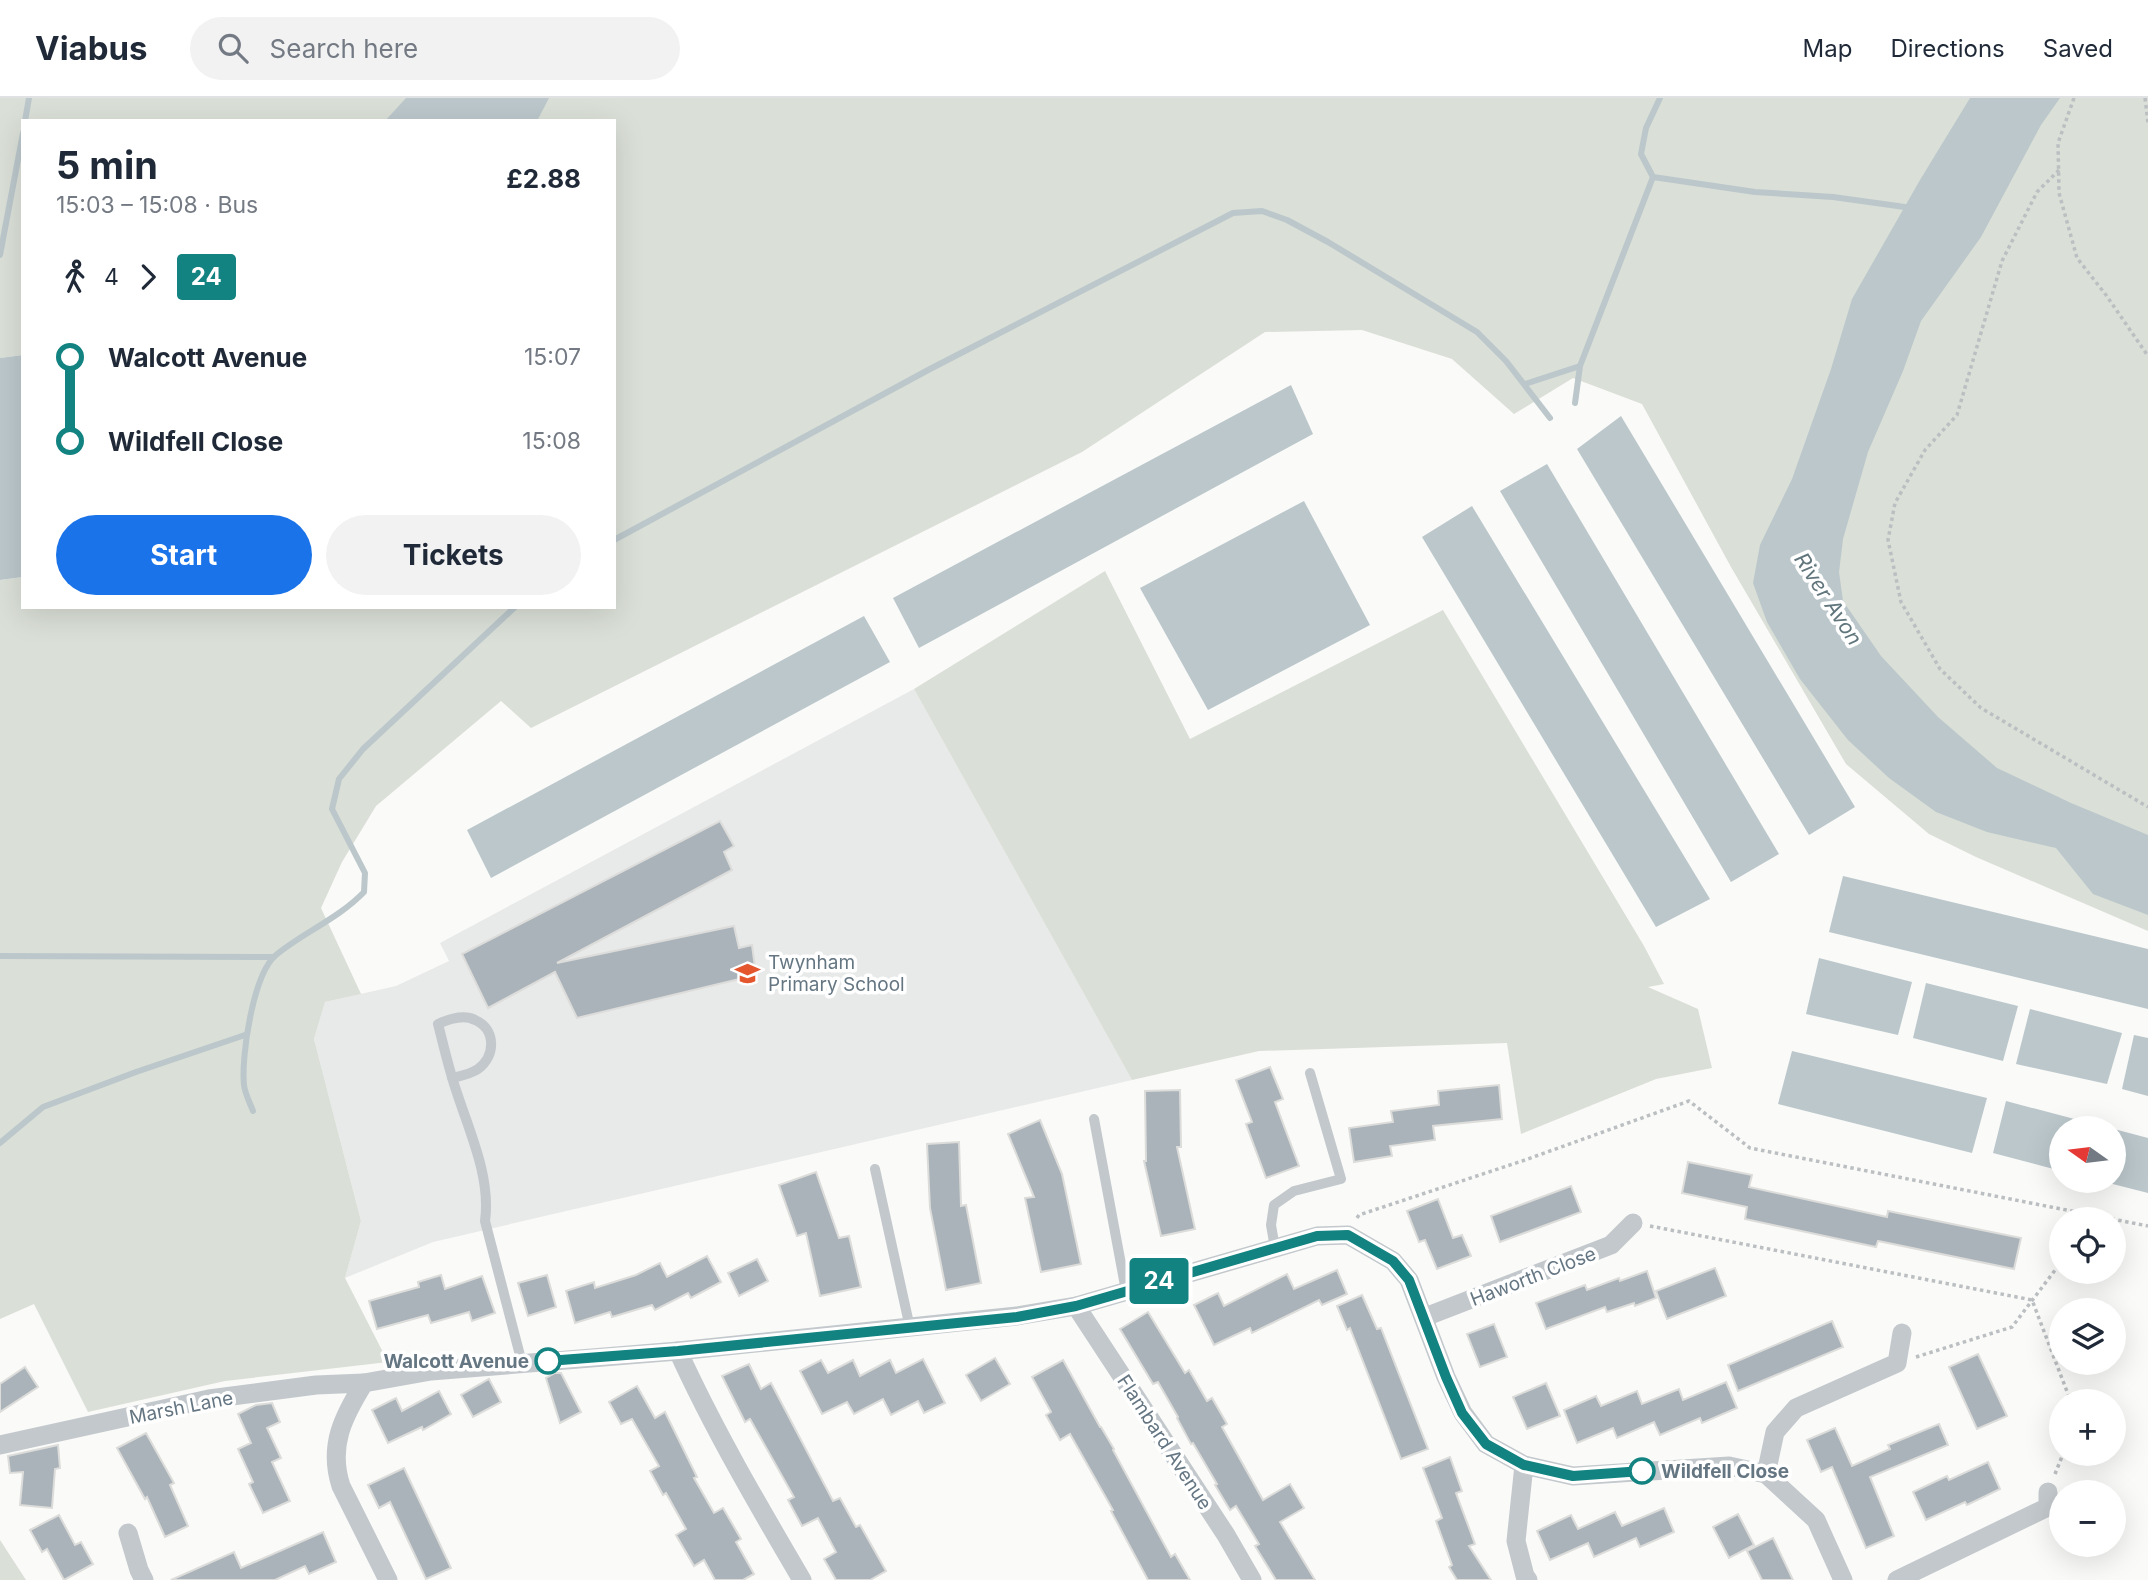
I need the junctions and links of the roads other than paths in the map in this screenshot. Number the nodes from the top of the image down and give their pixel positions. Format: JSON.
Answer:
{"nodes":[{"id":1,"x":1310,"y":1073,"type":"dead end"},
{"id":2,"x":452,"y":1078,"type":"junction"},
{"id":3,"x":1094,"y":1119,"type":"dead end"},
{"id":4,"x":875,"y":1169,"type":"dead end"},
{"id":5,"x":1633,"y":1223,"type":"road end"},
{"id":6,"x":1275,"y":1248,"type":"junction"},
{"id":7,"x":1126,"y":1290,"type":"junction"},
{"id":8,"x":1076,"y":1306,"type":"junction"},
{"id":9,"x":1425,"y":1317,"type":"junction"},
{"id":10,"x":910,"y":1329,"type":"junction"},
{"id":11,"x":1902,"y":1333,"type":"dead end"},
{"id":12,"x":678,"y":1351,"type":"junction"},
{"id":13,"x":522,"y":1363,"type":"junction"},
{"id":14,"x":364,"y":1383,"type":"junction"},
{"id":15,"x":0,"y":1445,"type":"edge"},
{"id":16,"x":1524,"y":1465,"type":"junction"},
{"id":17,"x":1766,"y":1474,"type":"junction"},
{"id":18,"x":2048,"y":1492,"type":"dead end"},
{"id":19,"x":128,"y":1533,"type":"dead end"},
{"id":20,"x":144,"y":1580,"type":"edge"},
{"id":21,"x":388,"y":1580,"type":"edge"},
{"id":22,"x":802,"y":1580,"type":"edge"},
{"id":23,"x":1252,"y":1580,"type":"edge"},
{"id":24,"x":1528,"y":1580,"type":"edge"},
{"id":25,"x":1843,"y":1580,"type":"edge"},
{"id":26,"x":1897,"y":1580,"type":"edge"}],
"edges":[{"from":1,"to":6,"type":"lane"},
{"from":2,"to":2,"type":"lane"},
{"from":2,"to":13,"type":"lane"},
{"from":3,"to":7,"type":"lane"},
{"from":4,"to":10,"type":"lane"},
{"from":5,"to":9,"type":"street","name":"Haworth Close"},
{"from":6,"to":7,"type":"street","name":"Marsh Lane"},
{"from":6,"to":9,"type":"street","name":"Marsh Lane"},
{"from":7,"to":8,"type":"street","name":"Marsh Lane"},
{"from":8,"to":10,"type":"street","name":"Marsh Lane"},
{"from":8,"to":23,"type":"street","name":"Flambard Avenue"},
{"from":9,"to":16,"type":"street"},
{"from":10,"to":12,"type":"street","name":"Marsh Lane"},
{"from":11,"to":17,"type":"street"},
{"from":12,"to":13,"type":"street","name":"Marsh Lane"},
{"from":12,"to":22,"type":"street"},
{"from":13,"to":14,"type":"street","name":"Marsh Lane"},
{"from":14,"to":15,"type":"street","name":"Marsh Lane"},
{"from":14,"to":21,"type":"street"},
{"from":16,"to":17,"type":"street"},
{"from":16,"to":24,"type":"street"},
{"from":17,"to":25,"type":"street"},
{"from":18,"to":26,"type":"street"},
{"from":19,"to":20,"type":"street"}]}
